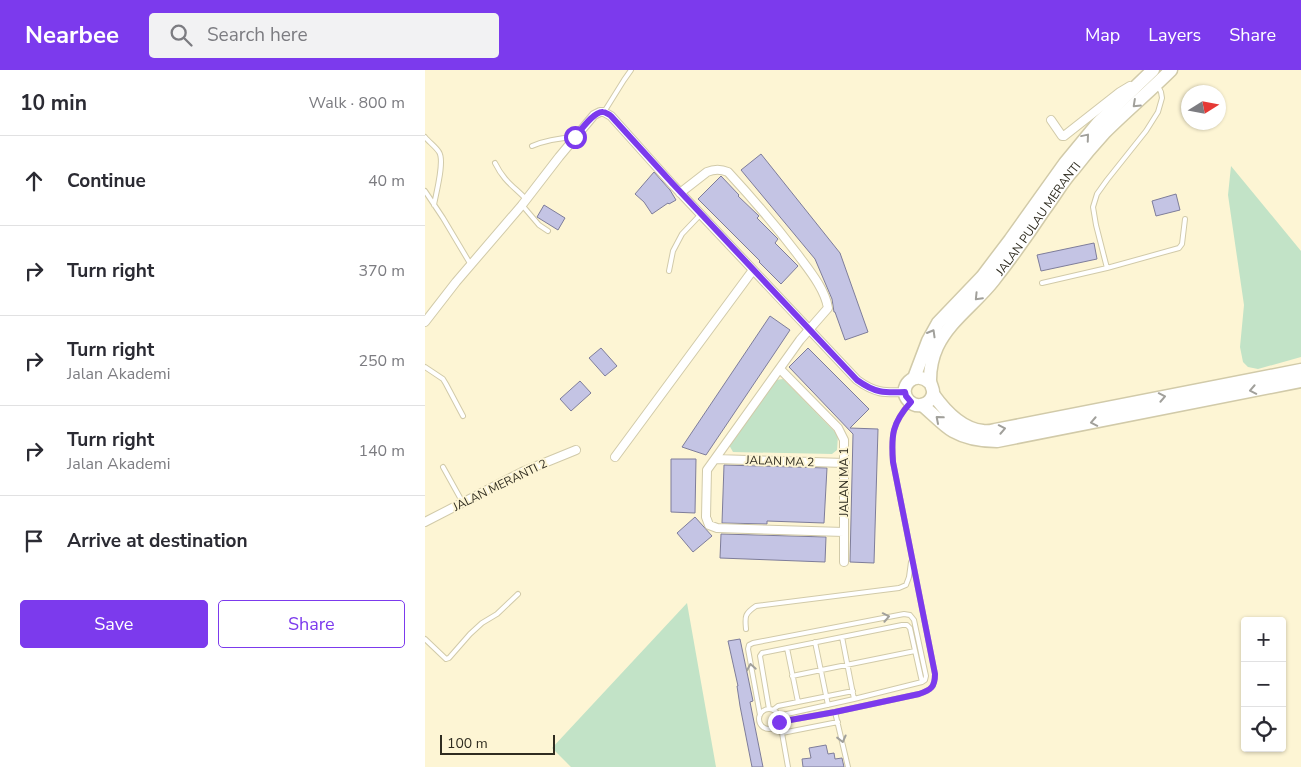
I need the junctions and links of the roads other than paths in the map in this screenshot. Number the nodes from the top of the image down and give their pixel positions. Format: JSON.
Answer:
{"nodes":[{"id":1,"x":631,"y":70,"type":"edge"},
{"id":2,"x":1153,"y":70,"type":"edge"},
{"id":3,"x":1171,"y":70,"type":"edge"},
{"id":4,"x":1139,"y":84,"type":"junction"},
{"id":5,"x":1157,"y":84,"type":"junction"},
{"id":6,"x":604,"y":112,"type":"junction"},
{"id":7,"x":1051,"y":120,"type":"dead end"},
{"id":8,"x":425,"y":137,"type":"edge"},
{"id":9,"x":575,"y":137,"type":"junction"},
{"id":10,"x":532,"y":146,"type":"dead end"},
{"id":11,"x":495,"y":163,"type":"dead end"},
{"id":12,"x":425,"y":191,"type":"edge"},
{"id":13,"x":680,"y":192,"type":"junction"},
{"id":14,"x":524,"y":202,"type":"junction"},
{"id":15,"x":434,"y":205,"type":"junction"},
{"id":16,"x":701,"y":214,"type":"junction"},
{"id":17,"x":1185,"y":219,"type":"dead end"},
{"id":18,"x":548,"y":231,"type":"dead end"},
{"id":19,"x":471,"y":265,"type":"junction"},
{"id":20,"x":1107,"y":268,"type":"junction"},
{"id":21,"x":753,"y":270,"type":"junction"},
{"id":22,"x":669,"y":271,"type":"dead end"},
{"id":23,"x":1042,"y":283,"type":"dead end"},
{"id":24,"x":425,"y":322,"type":"edge"},
{"id":25,"x":808,"y":329,"type":"junction"},
{"id":26,"x":425,"y":366,"type":"edge"},
{"id":27,"x":780,"y":368,"type":"junction"},
{"id":28,"x":1301,"y":370,"type":"edge"},
{"id":29,"x":914,"y":378,"type":"junction"},
{"id":30,"x":1301,"y":381,"type":"edge"},
{"id":31,"x":932,"y":388,"type":"junction"},
{"id":32,"x":913,"y":400,"type":"junction"},
{"id":33,"x":463,"y":416,"type":"dead end"},
{"id":34,"x":576,"y":450,"type":"dead end"},
{"id":35,"x":615,"y":457,"type":"dead end"},
{"id":36,"x":716,"y":458,"type":"junction"},
{"id":37,"x":845,"y":463,"type":"junction"},
{"id":38,"x":443,"y":467,"type":"dead end"},
{"id":39,"x":463,"y":503,"type":"junction"},
{"id":40,"x":425,"y":522,"type":"edge"},
{"id":41,"x":844,"y":532,"type":"junction"},
{"id":42,"x":912,"y":560,"type":"junction"},
{"id":43,"x":843,"y":562,"type":"dead end"},
{"id":44,"x":518,"y":594,"type":"dead end"},
{"id":45,"x":746,"y":629,"type":"dead end"},
{"id":46,"x":842,"y":637,"type":"junction"},
{"id":47,"x":425,"y":639,"type":"edge"},
{"id":48,"x":815,"y":642,"type":"junction"},
{"id":49,"x":787,"y":648,"type":"junction"},
{"id":50,"x":915,"y":651,"type":"junction"},
{"id":51,"x":847,"y":664,"type":"junction"},
{"id":52,"x":821,"y":670,"type":"junction"},
{"id":53,"x":792,"y":676,"type":"junction"},
{"id":54,"x":922,"y":682,"type":"junction"},
{"id":55,"x":853,"y":691,"type":"junction"},
{"id":56,"x":826,"y":697,"type":"junction"},
{"id":57,"x":854,"y":699,"type":"junction"},
{"id":58,"x":798,"y":702,"type":"junction"},
{"id":59,"x":827,"y":705,"type":"junction"},
{"id":60,"x":771,"y":710,"type":"junction"},
{"id":61,"x":835,"y":712,"type":"junction"},
{"id":62,"x":760,"y":715,"type":"junction"},
{"id":63,"x":778,"y":716,"type":"junction"},
{"id":64,"x":779,"y":722,"type":"junction"},
{"id":65,"x":838,"y":722,"type":"junction"},
{"id":66,"x":775,"y":728,"type":"junction"},
{"id":67,"x":782,"y":733,"type":"junction"},
{"id":68,"x":789,"y":767,"type":"edge"},
{"id":69,"x":848,"y":767,"type":"edge"}],
"edges":[{"from":1,"to":6,"type":"lane"},
{"from":2,"to":4,"type":"main road","name":"JALAN PULAU MERANTI"},
{"from":3,"to":5,"type":"main road","name":"JALAN PULAU MERANTI"},
{"from":4,"to":7,"type":"street"},
{"from":29,"to":4,"type":"main road","name":"JALAN PULAU MERANTI","one_way":true},
{"from":5,"to":20,"type":"lane"},
{"from":5,"to":31,"type":"main road","name":"JALAN PULAU MERANTI","one_way":true},
{"from":6,"to":9,"type":"street"},
{"from":6,"to":13,"type":"street"},
{"from":8,"to":15,"type":"lane"},
{"from":9,"to":10,"type":"lane"},
{"from":9,"to":14,"type":"street"},
{"from":11,"to":14,"type":"lane"},
{"from":12,"to":15,"type":"lane"},
{"from":13,"to":16,"type":"street"},
{"from":13,"to":25,"type":"street"},
{"from":14,"to":18,"type":"lane"},
{"from":14,"to":19,"type":"street"},
{"from":15,"to":19,"type":"lane"},
{"from":16,"to":21,"type":"street"},
{"from":16,"to":22,"type":"lane"},
{"from":17,"to":20,"type":"lane"},
{"from":19,"to":24,"type":"street"},
{"from":20,"to":23,"type":"lane"},
{"from":21,"to":25,"type":"street"},
{"from":21,"to":35,"type":"street"},
{"from":25,"to":27,"type":"street"},
{"from":25,"to":32,"type":"street"},
{"from":26,"to":33,"type":"lane"},
{"from":27,"to":36,"type":"street"},
{"from":27,"to":37,"type":"street","name":"JALAN MA 1"},
{"from":31,"to":28,"type":"main road","one_way":true},
{"from":29,"to":31,"type":"main road"},
{"from":29,"to":32,"type":"main road"},
{"from":30,"to":32,"type":"main road","one_way":true},
{"from":31,"to":32,"type":"main road"},
{"from":32,"to":42,"type":"lane"},
{"from":34,"to":39,"type":"street","name":"JALAN MERANTI 2"},
{"from":36,"to":37,"type":"street","name":"JALAN MA 2"},
{"from":36,"to":41,"type":"street"},
{"from":37,"to":41,"type":"street","name":"JALAN MA 1"},
{"from":38,"to":39,"type":"lane"},
{"from":39,"to":40,"type":"street","name":"JALAN MERANTI 2"},
{"from":41,"to":43,"type":"street","name":"JALAN MA 1"},
{"from":42,"to":45,"type":"lane"},
{"from":42,"to":61,"type":"lane"},
{"from":44,"to":47,"type":"lane"},
{"from":46,"to":48,"type":"lane"},
{"from":46,"to":50,"type":"lane"},
{"from":46,"to":51,"type":"lane"},
{"from":48,"to":49,"type":"lane"},
{"from":48,"to":52,"type":"lane"},
{"from":49,"to":53,"type":"lane"},
{"from":49,"to":60,"type":"lane"},
{"from":50,"to":51,"type":"lane"},
{"from":50,"to":54,"type":"lane"},
{"from":51,"to":52,"type":"lane"},
{"from":51,"to":55,"type":"lane"},
{"from":52,"to":53,"type":"lane"},
{"from":52,"to":56,"type":"lane"},
{"from":53,"to":58,"type":"lane"},
{"from":54,"to":57,"type":"lane"},
{"from":62,"to":54,"type":"lane","one_way":true},
{"from":55,"to":56,"type":"lane"},
{"from":55,"to":57,"type":"lane"},
{"from":56,"to":58,"type":"lane"},
{"from":56,"to":59,"type":"lane"},
{"from":57,"to":59,"type":"lane"},
{"from":58,"to":60,"type":"lane"},
{"from":59,"to":63,"type":"lane"},
{"from":60,"to":62,"type":"lane"},
{"from":60,"to":63,"type":"lane"},
{"from":61,"to":64,"type":"lane"},
{"from":61,"to":65,"type":"lane"},
{"from":62,"to":66,"type":"lane"},
{"from":63,"to":64,"type":"lane"},
{"from":64,"to":66,"type":"lane"},
{"from":65,"to":67,"type":"lane"},
{"from":65,"to":69,"type":"lane","one_way":true},
{"from":66,"to":67,"type":"lane"},
{"from":67,"to":68,"type":"lane"}]}
